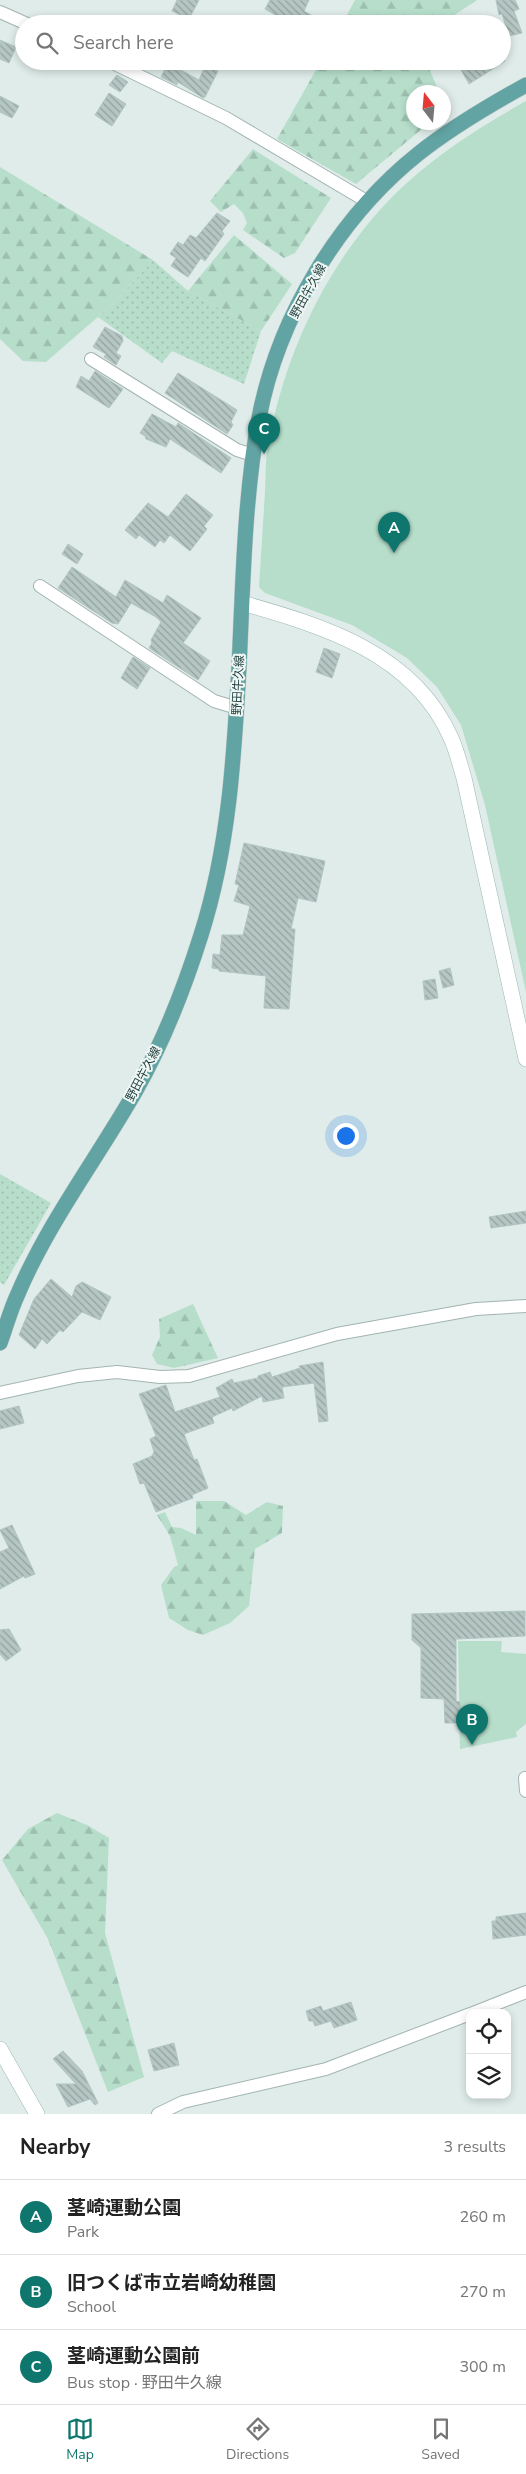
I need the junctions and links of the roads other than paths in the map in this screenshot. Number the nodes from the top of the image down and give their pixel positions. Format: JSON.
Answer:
{"nodes":[{"id":1,"x":0,"y":12,"type":"edge"},
{"id":2,"x":15,"y":19,"type":"edge"},
{"id":3,"x":127,"y":70,"type":"edge"},
{"id":4,"x":526,"y":85,"type":"edge"},
{"id":5,"x":368,"y":202,"type":"junction"},
{"id":6,"x":91,"y":358,"type":"dead end"},
{"id":7,"x":253,"y":455,"type":"junction"},
{"id":8,"x":40,"y":586,"type":"dead end"},
{"id":9,"x":242,"y":603,"type":"junction"},
{"id":10,"x":237,"y":708,"type":"junction"},
{"id":11,"x":526,"y":1059,"type":"edge"},
{"id":12,"x":526,"y":1306,"type":"edge"},
{"id":13,"x":0,"y":1343,"type":"edge"},
{"id":14,"x":0,"y":1393,"type":"edge"},
{"id":15,"x":526,"y":1992,"type":"edge"},
{"id":16,"x":481,"y":2009,"type":"edge"},
{"id":17,"x":466,"y":2015,"type":"edge"},
{"id":18,"x":0,"y":2049,"type":"edge"},
{"id":19,"x":37,"y":2114,"type":"edge"},
{"id":20,"x":158,"y":2114,"type":"edge"}],
"edges":[{"from":1,"to":2,"type":"street"},
{"from":3,"to":5,"type":"street"},
{"from":4,"to":5,"type":"main road","name":"野田牛久線"},
{"from":5,"to":7,"type":"main road","name":"野田牛久線"},
{"from":6,"to":7,"type":"street"},
{"from":7,"to":9,"type":"main road","name":"野田牛久線"},
{"from":8,"to":10,"type":"street"},
{"from":9,"to":10,"type":"main road","name":"野田牛久線"},
{"from":9,"to":11,"type":"street"},
{"from":10,"to":13,"type":"main road","name":"野田牛久線"},
{"from":12,"to":14,"type":"street"},
{"from":15,"to":16,"type":"street"},
{"from":17,"to":20,"type":"street"},
{"from":18,"to":19,"type":"street"}]}
